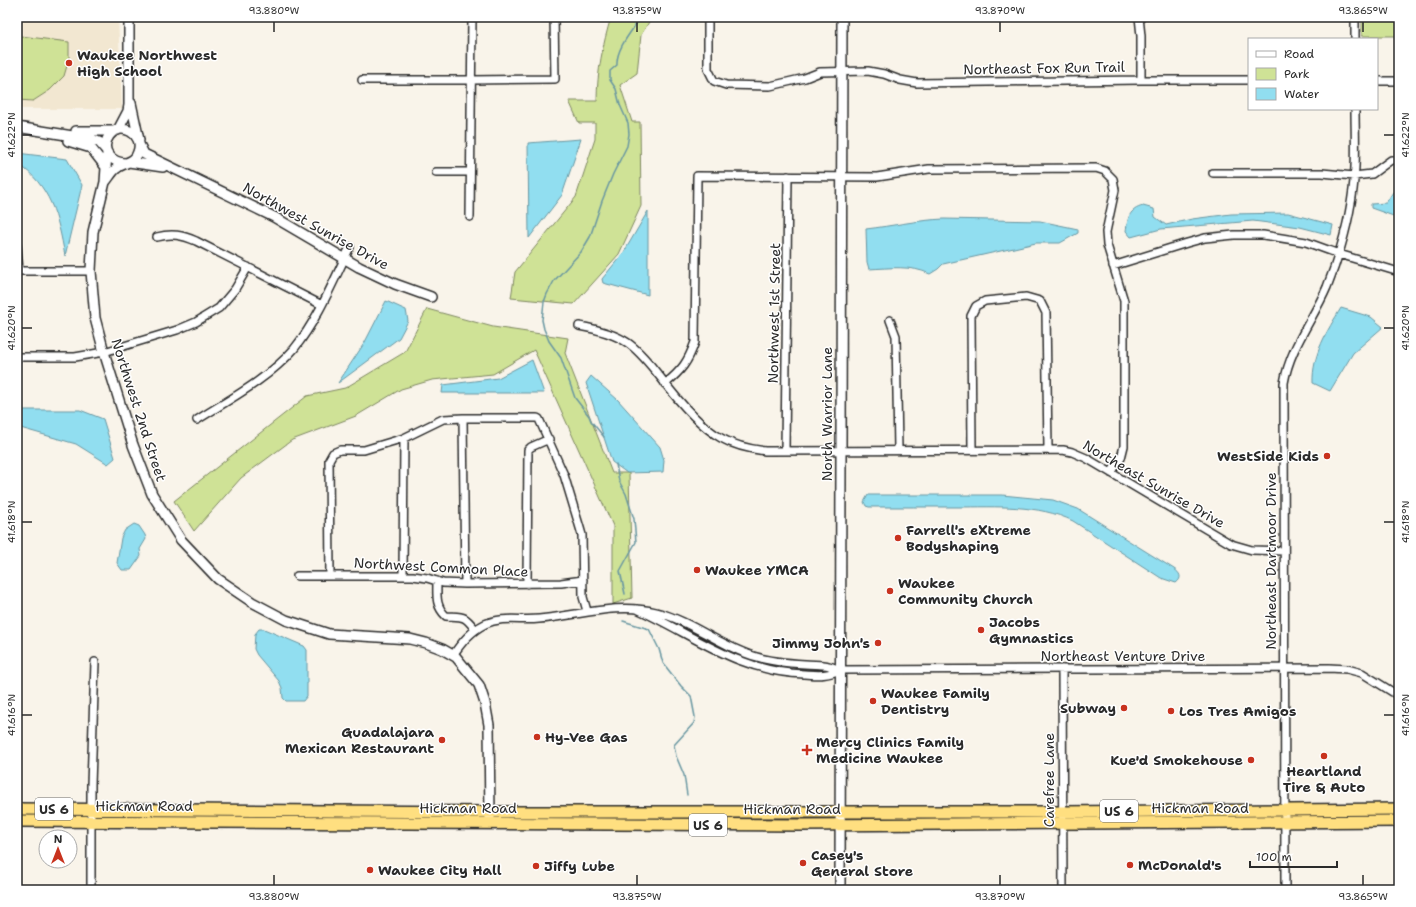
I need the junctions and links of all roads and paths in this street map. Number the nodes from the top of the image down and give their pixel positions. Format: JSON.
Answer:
{"nodes":[{"id":1,"x":129,"y":17,"type":"edge"},
{"id":2,"x":472,"y":17,"type":"edge"},
{"id":3,"x":554,"y":17,"type":"edge"},
{"id":4,"x":708,"y":17,"type":"edge"},
{"id":5,"x":842,"y":17,"type":"edge"},
{"id":6,"x":1139,"y":17,"type":"edge"},
{"id":7,"x":1355,"y":17,"type":"edge"},
{"id":8,"x":1355,"y":38,"type":"edge"},
{"id":9,"x":842,"y":70,"type":"junction"},
{"id":10,"x":362,"y":80,"type":"dead end"},
{"id":11,"x":471,"y":80,"type":"junction"},
{"id":12,"x":1141,"y":80,"type":"junction"},
{"id":13,"x":1248,"y":80,"type":"edge"},
{"id":14,"x":1378,"y":80,"type":"edge"},
{"id":15,"x":1399,"y":81,"type":"edge"},
{"id":16,"x":129,"y":98,"type":"junction"},
{"id":17,"x":1355,"y":110,"type":"edge"},
{"id":18,"x":17,"y":127,"type":"edge"},
{"id":19,"x":29,"y":129,"type":"junction"},
{"id":20,"x":117,"y":130,"type":"junction"},
{"id":21,"x":140,"y":145,"type":"junction"},
{"id":22,"x":106,"y":151,"type":"junction"},
{"id":23,"x":1399,"y":160,"type":"edge"},
{"id":24,"x":127,"y":163,"type":"junction"},
{"id":25,"x":105,"y":166,"type":"junction"},
{"id":26,"x":436,"y":172,"type":"dead end"},
{"id":27,"x":470,"y":172,"type":"junction"},
{"id":28,"x":1213,"y":173,"type":"dead end"},
{"id":29,"x":189,"y":176,"type":"junction"},
{"id":30,"x":788,"y":176,"type":"junction"},
{"id":31,"x":841,"y":176,"type":"junction"},
{"id":32,"x":1354,"y":176,"type":"junction"},
{"id":33,"x":105,"y":182,"type":"junction"},
{"id":34,"x":470,"y":217,"type":"dead end"},
{"id":35,"x":157,"y":237,"type":"dead end"},
{"id":36,"x":17,"y":246,"type":"edge"},
{"id":37,"x":350,"y":247,"type":"dead end"},
{"id":38,"x":1339,"y":254,"type":"junction"},
{"id":39,"x":344,"y":259,"type":"junction"},
{"id":40,"x":1113,"y":266,"type":"junction"},
{"id":41,"x":248,"y":267,"type":"junction"},
{"id":42,"x":18,"y":271,"type":"edge"},
{"id":43,"x":91,"y":271,"type":"junction"},
{"id":44,"x":1399,"y":272,"type":"edge"},
{"id":45,"x":431,"y":297,"type":"dead end"},
{"id":46,"x":322,"y":305,"type":"junction"},
{"id":47,"x":890,"y":320,"type":"dead end"},
{"id":48,"x":579,"y":326,"type":"dead end"},
{"id":49,"x":104,"y":352,"type":"junction"},
{"id":50,"x":17,"y":357,"type":"edge"},
{"id":51,"x":665,"y":384,"type":"junction"},
{"id":52,"x":463,"y":418,"type":"junction"},
{"id":53,"x":197,"y":420,"type":"dead end"},
{"id":54,"x":404,"y":438,"type":"junction"},
{"id":55,"x":548,"y":439,"type":"junction"},
{"id":56,"x":1048,"y":449,"type":"junction"},
{"id":57,"x":841,"y":450,"type":"junction"},
{"id":58,"x":898,"y":450,"type":"junction"},
{"id":59,"x":972,"y":450,"type":"junction"},
{"id":60,"x":785,"y":451,"type":"junction"},
{"id":61,"x":1111,"y":473,"type":"junction"},
{"id":62,"x":1284,"y":550,"type":"junction"},
{"id":63,"x":297,"y":576,"type":"dead end"},
{"id":64,"x":330,"y":576,"type":"junction"},
{"id":65,"x":403,"y":576,"type":"junction"},
{"id":66,"x":583,"y":580,"type":"junction"},
{"id":67,"x":437,"y":581,"type":"junction"},
{"id":68,"x":465,"y":584,"type":"junction"},
{"id":69,"x":527,"y":584,"type":"junction"},
{"id":70,"x":637,"y":609,"type":"junction"},
{"id":71,"x":587,"y":611,"type":"junction"},
{"id":72,"x":476,"y":630,"type":"junction"},
{"id":73,"x":453,"y":655,"type":"junction"},
{"id":74,"x":95,"y":662,"type":"dead end"},
{"id":75,"x":1285,"y":668,"type":"junction"},
{"id":76,"x":1062,"y":669,"type":"junction"},
{"id":77,"x":840,"y":670,"type":"junction"},
{"id":78,"x":1399,"y":696,"type":"edge"},
{"id":79,"x":17,"y":809,"type":"edge"},
{"id":80,"x":92,"y":809,"type":"junction"},
{"id":81,"x":1399,"y":809,"type":"edge"},
{"id":82,"x":1285,"y":810,"type":"junction"},
{"id":83,"x":840,"y":811,"type":"junction"},
{"id":84,"x":1062,"y":817,"type":"junction"},
{"id":85,"x":490,"y":818,"type":"junction"},
{"id":86,"x":17,"y":821,"type":"edge"},
{"id":87,"x":91,"y":821,"type":"junction"},
{"id":88,"x":1285,"y":822,"type":"junction"},
{"id":89,"x":1399,"y":822,"type":"edge"},
{"id":90,"x":840,"y":824,"type":"junction"},
{"id":91,"x":91,"y":890,"type":"edge"},
{"id":92,"x":840,"y":890,"type":"edge"},
{"id":93,"x":1063,"y":890,"type":"edge"},
{"id":94,"x":1285,"y":890,"type":"edge"}],
"edges":[{"from":1,"to":16,"type":"street"},
{"from":2,"to":11,"type":"street"},
{"from":3,"to":11,"type":"street"},
{"from":4,"to":9,"type":"street","name":"Northeast Fox Run Trail"},
{"from":5,"to":9,"type":"street","name":"North Warrior Lane"},
{"from":6,"to":12,"type":"street"},
{"from":7,"to":8,"type":"street"},
{"from":9,"to":12,"type":"street","name":"Northeast Fox Run Trail"},
{"from":9,"to":31,"type":"street","name":"North Warrior Lane"},
{"from":10,"to":11,"type":"street"},
{"from":11,"to":27,"type":"street"},
{"from":12,"to":13,"type":"street","name":"Northeast Fox Run Trail"},
{"from":14,"to":15,"type":"street"},
{"from":16,"to":20,"type":"street"},
{"from":16,"to":21,"type":"street"},
{"from":17,"to":32,"type":"street","name":"Northeast Dartmoor Drive"},
{"from":18,"to":19,"type":"street"},
{"from":19,"to":20,"type":"street"},
{"from":19,"to":22,"type":"street"},
{"from":19,"to":25,"type":"street"},
{"from":20,"to":21,"type":"street"},
{"from":20,"to":22,"type":"street"},
{"from":21,"to":24,"type":"street"},
{"from":21,"to":29,"type":"street","name":"Northwest Sunrise Drive"},
{"from":22,"to":24,"type":"street"},
{"from":22,"to":25,"type":"street","name":"Northwest 2nd Street"},
{"from":23,"to":32,"type":"street"},
{"from":24,"to":29,"type":"street","name":"Northwest Sunrise Drive"},
{"from":24,"to":33,"type":"street","name":"Northwest 2nd Street"},
{"from":25,"to":33,"type":"street","name":"Northwest 2nd Street"},
{"from":26,"to":27,"type":"street"},
{"from":27,"to":34,"type":"street"},
{"from":28,"to":32,"type":"street"},
{"from":29,"to":39,"type":"street","name":"Northwest Sunrise Drive"},
{"from":30,"to":31,"type":"street"},
{"from":30,"to":51,"type":"street"},
{"from":30,"to":60,"type":"street","name":"Northwest 1st Street"},
{"from":31,"to":40,"type":"street"},
{"from":31,"to":57,"type":"street","name":"North Warrior Lane"},
{"from":32,"to":38,"type":"street","name":"Northeast Dartmoor Drive"},
{"from":33,"to":43,"type":"street","name":"Northwest 2nd Street"},
{"from":35,"to":41,"type":"street"},
{"from":36,"to":42,"type":"street"},
{"from":37,"to":39,"type":"street"},
{"from":38,"to":40,"type":"street"},
{"from":38,"to":44,"type":"street"},
{"from":38,"to":62,"type":"street","name":"Northeast Dartmoor Drive"},
{"from":39,"to":45,"type":"street","name":"Northwest Sunrise Drive"},
{"from":39,"to":46,"type":"street"},
{"from":40,"to":61,"type":"street"},
{"from":41,"to":46,"type":"street"},
{"from":41,"to":49,"type":"street"},
{"from":42,"to":43,"type":"street"},
{"from":43,"to":49,"type":"street","name":"Northwest 2nd Street"},
{"from":46,"to":53,"type":"street"},
{"from":47,"to":58,"type":"street"},
{"from":48,"to":51,"type":"street"},
{"from":49,"to":50,"type":"street"},
{"from":49,"to":73,"type":"street","name":"Northwest 2nd Street"},
{"from":51,"to":60,"type":"street"},
{"from":52,"to":54,"type":"street"},
{"from":52,"to":55,"type":"street"},
{"from":52,"to":68,"type":"street"},
{"from":54,"to":64,"type":"street"},
{"from":54,"to":65,"type":"street"},
{"from":55,"to":66,"type":"street"},
{"from":55,"to":69,"type":"street"},
{"from":56,"to":59,"type":"street","name":"Northeast Sunrise Drive"},
{"from":56,"to":59,"type":"street"},
{"from":56,"to":61,"type":"street","name":"Northeast Sunrise Drive"},
{"from":57,"to":58,"type":"street","name":"Northeast Sunrise Drive"},
{"from":57,"to":60,"type":"street"},
{"from":57,"to":77,"type":"street","name":"North Warrior Lane"},
{"from":58,"to":59,"type":"street","name":"Northeast Sunrise Drive"},
{"from":61,"to":62,"type":"street","name":"Northeast Sunrise Drive"},
{"from":62,"to":75,"type":"street","name":"Northeast Dartmoor Drive"},
{"from":63,"to":64,"type":"street","name":"Northwest Common Place"},
{"from":64,"to":65,"type":"street","name":"Northwest Common Place"},
{"from":65,"to":67,"type":"street","name":"Northwest Common Place"},
{"from":66,"to":69,"type":"street","name":"Northwest Common Place"},
{"from":66,"to":71,"type":"street"},
{"from":67,"to":68,"type":"street","name":"Northwest Common Place"},
{"from":67,"to":72,"type":"street"},
{"from":68,"to":69,"type":"street","name":"Northwest Common Place"},
{"from":70,"to":71,"type":"street"},
{"from":70,"to":77,"type":"street"},
{"from":70,"to":77,"type":"street"},
{"from":71,"to":72,"type":"street"},
{"from":72,"to":73,"type":"street"},
{"from":73,"to":85,"type":"street","name":"Northwest 2nd Street"},
{"from":74,"to":80,"type":"street"},
{"from":75,"to":76,"type":"street","name":"Northeast Venture Drive"},
{"from":75,"to":78,"type":"street","name":"Northeast Venture Drive"},
{"from":75,"to":82,"type":"street","name":"Northeast Dartmoor Drive"},
{"from":76,"to":77,"type":"street","name":"Northeast Venture Drive"},
{"from":76,"to":84,"type":"street","name":"Carefree Lane"},
{"from":77,"to":83,"type":"street","name":"North Warrior Lane"},
{"from":79,"to":80,"type":"highway","name":"Hickman Road","number":"US 6"},
{"from":80,"to":85,"type":"highway","name":"Hickman Road","number":"US 6"},
{"from":80,"to":87,"type":"street"},
{"from":81,"to":82,"type":"highway","name":"Hickman Road","number":"US 6"},
{"from":82,"to":84,"type":"highway","name":"Hickman Road","number":"US 6"},
{"from":82,"to":88,"type":"street","name":"Northeast Dartmoor Drive"},
{"from":83,"to":84,"type":"highway","name":"Hickman Road","number":"US 6"},
{"from":83,"to":85,"type":"highway","name":"Hickman Road","number":"US 6"},
{"from":83,"to":90,"type":"street","name":"North Warrior Lane"},
{"from":84,"to":88,"type":"highway","name":"Hickman Road","number":"US 6"},
{"from":84,"to":90,"type":"highway","name":"Hickman Road","number":"US 6"},
{"from":84,"to":93,"type":"street","name":"Carefree Lane"},
{"from":85,"to":87,"type":"highway","name":"Hickman Road","number":"US 6"},
{"from":85,"to":90,"type":"highway","name":"Hickman Road","number":"US 6"},
{"from":86,"to":87,"type":"highway","name":"Hickman Road","number":"US 6"},
{"from":87,"to":91,"type":"street"},
{"from":88,"to":89,"type":"highway","name":"Hickman Road","number":"US 6"},
{"from":88,"to":94,"type":"street","name":"Northeast Dartmoor Drive"},
{"from":90,"to":92,"type":"street","name":"North Warrior Lane"}]}
